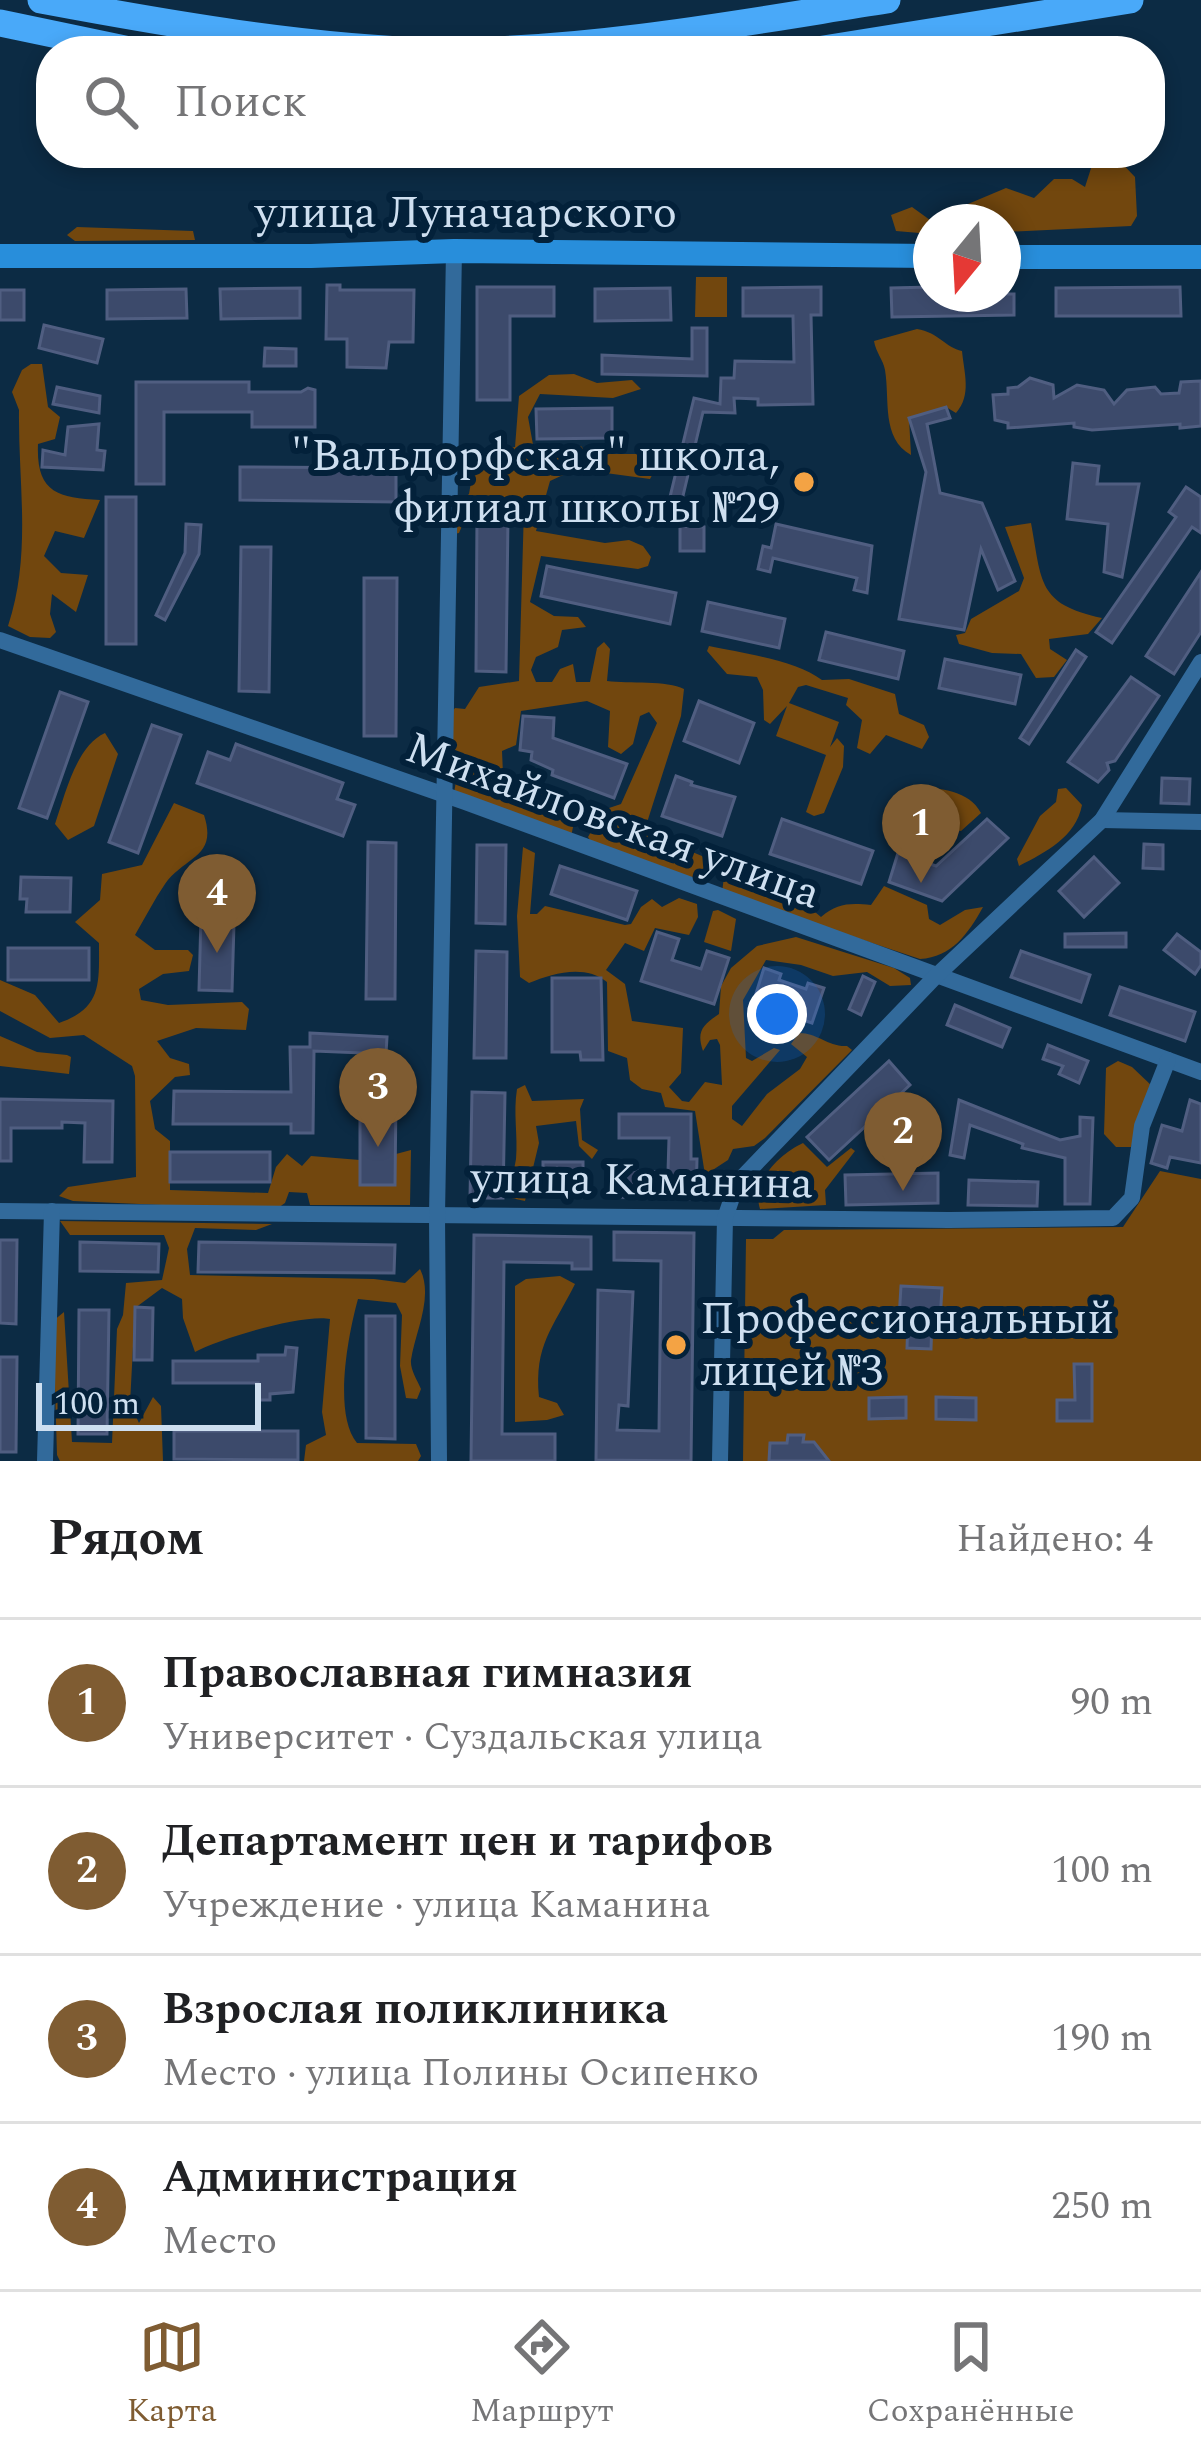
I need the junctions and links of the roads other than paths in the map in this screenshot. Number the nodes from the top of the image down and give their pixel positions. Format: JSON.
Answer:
{"nodes":[{"id":1,"x":41,"y":0,"type":"edge"},
{"id":2,"x":887,"y":0,"type":"edge"},
{"id":3,"x":1130,"y":0,"type":"edge"},
{"id":4,"x":0,"y":23,"type":"edge"},
{"id":5,"x":62,"y":36,"type":"edge"},
{"id":6,"x":270,"y":36,"type":"edge"},
{"id":7,"x":653,"y":36,"type":"edge"},
{"id":8,"x":905,"y":36,"type":"edge"},
{"id":9,"x":454,"y":251,"type":"junction"},
{"id":10,"x":0,"y":256,"type":"edge"},
{"id":11,"x":913,"y":256,"type":"edge"},
{"id":12,"x":1021,"y":256,"type":"edge"},
{"id":13,"x":1201,"y":257,"type":"edge"},
{"id":14,"x":0,"y":640,"type":"edge"},
{"id":15,"x":1201,"y":662,"type":"edge"},
{"id":16,"x":444,"y":796,"type":"junction"},
{"id":17,"x":1102,"y":820,"type":"junction"},
{"id":18,"x":1201,"y":822,"type":"edge"},
{"id":19,"x":935,"y":977,"type":"junction"},
{"id":20,"x":1168,"y":1060,"type":"junction"},
{"id":21,"x":1201,"y":1072,"type":"edge"},
{"id":22,"x":0,"y":1210,"type":"edge"},
{"id":23,"x":52,"y":1211,"type":"junction"},
{"id":24,"x":437,"y":1215,"type":"junction"},
{"id":25,"x":724,"y":1218,"type":"junction"},
{"id":26,"x":45,"y":1461,"type":"edge"},
{"id":27,"x":439,"y":1461,"type":"edge"},
{"id":28,"x":720,"y":1461,"type":"edge"}],
"edges":[{"from":1,"to":6,"type":"main road"},
{"from":2,"to":7,"type":"main road"},
{"from":3,"to":8,"type":"main road"},
{"from":4,"to":5,"type":"main road"},
{"from":9,"to":10,"type":"main road","name":"улица Луначарского"},
{"from":9,"to":11,"type":"main road","name":"улица Луначарского"},
{"from":9,"to":16,"type":"street"},
{"from":12,"to":13,"type":"main road"},
{"from":14,"to":16,"type":"street","name":"Михайловская улица"},
{"from":15,"to":17,"type":"street"},
{"from":16,"to":19,"type":"street","name":"Михайловская улица"},
{"from":16,"to":24,"type":"street"},
{"from":17,"to":18,"type":"street"},
{"from":17,"to":19,"type":"street"},
{"from":19,"to":20,"type":"street","name":"Михайловская улица"},
{"from":19,"to":25,"type":"street"},
{"from":20,"to":21,"type":"street","name":"Михайловская улица"},
{"from":20,"to":25,"type":"street","name":"улица Каманина"},
{"from":22,"to":23,"type":"street","name":"улица Каманина"},
{"from":23,"to":24,"type":"street","name":"улица Каманина"},
{"from":23,"to":26,"type":"street"},
{"from":24,"to":25,"type":"street","name":"улица Каманина"},
{"from":24,"to":27,"type":"street"},
{"from":25,"to":28,"type":"street"}]}
